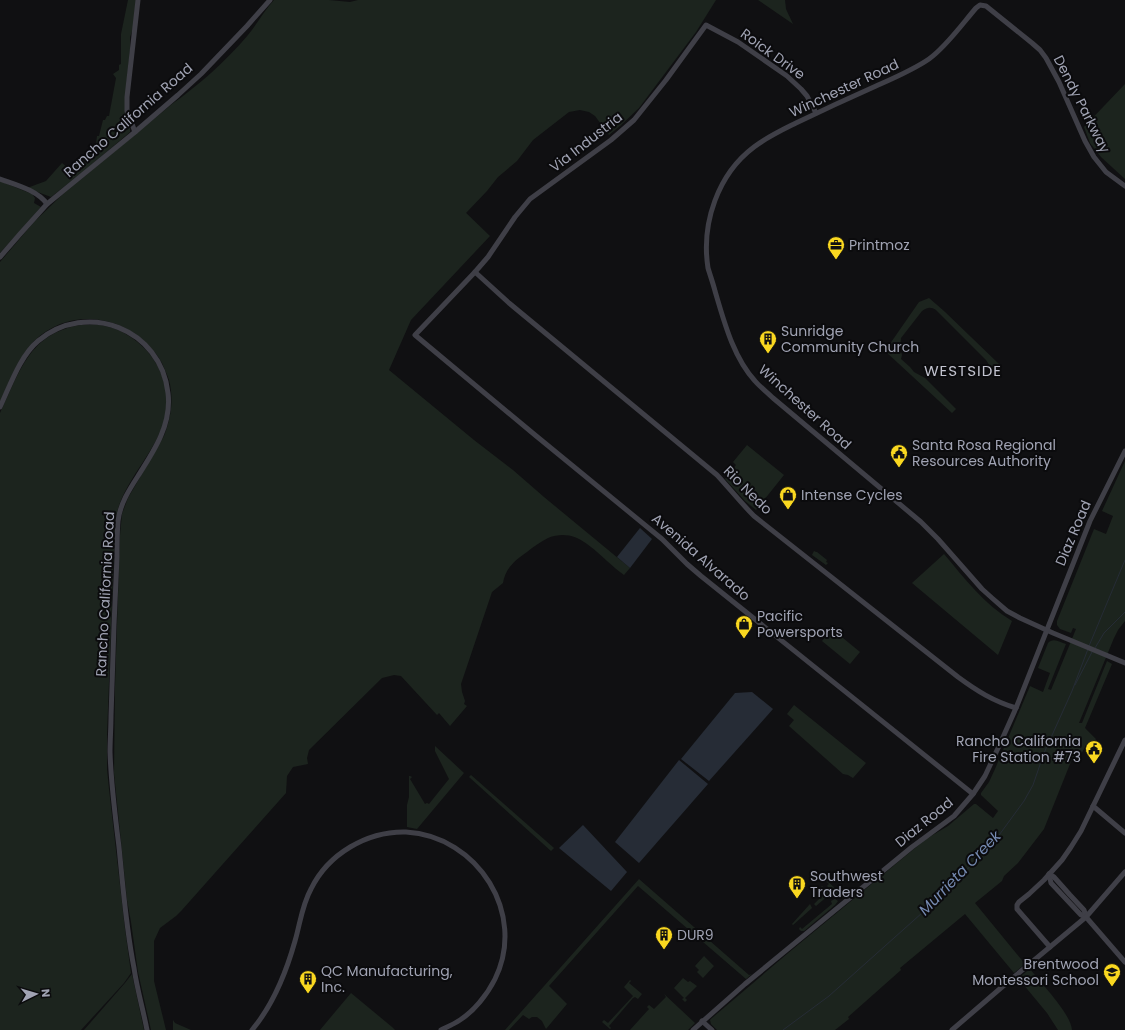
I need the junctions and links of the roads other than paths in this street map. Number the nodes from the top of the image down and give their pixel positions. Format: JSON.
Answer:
{"nodes":[{"id":1,"x":138,"y":0,"type":"edge"},
{"id":2,"x":270,"y":0,"type":"edge"},
{"id":3,"x":980,"y":5,"type":"joint"},
{"id":4,"x":706,"y":26,"type":"joint"},
{"id":5,"x":816,"y":113,"type":"junction"},
{"id":6,"x":135,"y":132,"type":"junction"},
{"id":7,"x":0,"y":179,"type":"edge"},
{"id":8,"x":1125,"y":186,"type":"edge"},
{"id":9,"x":48,"y":204,"type":"junction"},
{"id":10,"x":0,"y":257,"type":"edge"},
{"id":11,"x":476,"y":272,"type":"junction"},
{"id":12,"x":415,"y":335,"type":"joint"},
{"id":13,"x":0,"y":407,"type":"edge"},
{"id":14,"x":1125,"y":451,"type":"edge"},
{"id":15,"x":1046,"y":630,"type":"junction"},
{"id":16,"x":1125,"y":663,"type":"edge"},
{"id":17,"x":1016,"y":708,"type":"junction"},
{"id":18,"x":1125,"y":740,"type":"edge"},
{"id":19,"x":973,"y":794,"type":"junction"},
{"id":20,"x":1093,"y":806,"type":"junction"},
{"id":21,"x":1125,"y":833,"type":"edge"},
{"id":22,"x":1125,"y":872,"type":"edge"},
{"id":23,"x":1049,"y":874,"type":"junction"},
{"id":24,"x":1086,"y":917,"type":"junction"},
{"id":25,"x":1050,"y":947,"type":"junction"},
{"id":26,"x":1125,"y":962,"type":"edge"},
{"id":27,"x":702,"y":1021,"type":"junction"},
{"id":28,"x":147,"y":1030,"type":"edge"},
{"id":29,"x":252,"y":1030,"type":"edge"},
{"id":30,"x":441,"y":1030,"type":"edge"},
{"id":31,"x":693,"y":1030,"type":"edge"},
{"id":32,"x":712,"y":1030,"type":"edge"},
{"id":33,"x":952,"y":1030,"type":"edge"}],
"edges":[{"from":1,"to":6,"type":"street"},
{"from":2,"to":6,"type":"street","name":"Rancho California Road"},
{"from":3,"to":5,"type":"street","name":"Winchester Road"},
{"from":3,"to":8,"type":"street","name":"Dendy Parkway"},
{"from":4,"to":5,"type":"street","name":"Roick Drive"},
{"from":4,"to":11,"type":"street","name":"Via Industria"},
{"from":5,"to":15,"type":"street","name":"Winchester Road"},
{"from":6,"to":9,"type":"street","name":"Rancho California Road"},
{"from":7,"to":9,"type":"street"},
{"from":9,"to":10,"type":"street","name":"Rancho California Road"},
{"from":11,"to":12,"type":"street","name":"Via Industria"},
{"from":11,"to":17,"type":"street","name":"Rio Nedo"},
{"from":12,"to":19,"type":"street","name":"Avenida Alvarado"},
{"from":13,"to":28,"type":"street","name":"Rancho California Road"},
{"from":14,"to":15,"type":"street","name":"Diaz Road"},
{"from":15,"to":16,"type":"street","name":"Winchester Road"},
{"from":15,"to":17,"type":"street","name":"Diaz Road"},
{"from":17,"to":19,"type":"street","name":"Diaz Road"},
{"from":18,"to":20,"type":"street"},
{"from":19,"to":27,"type":"street","name":"Diaz Road"},
{"from":20,"to":21,"type":"street"},
{"from":20,"to":23,"type":"street"},
{"from":22,"to":24,"type":"street"},
{"from":23,"to":24,"type":"street"},
{"from":23,"to":25,"type":"street"},
{"from":24,"to":25,"type":"street"},
{"from":24,"to":26,"type":"street"},
{"from":25,"to":33,"type":"street"},
{"from":27,"to":31,"type":"street","name":"Diaz Road"},
{"from":27,"to":32,"type":"street"},
{"from":29,"to":30,"type":"street"}]}
